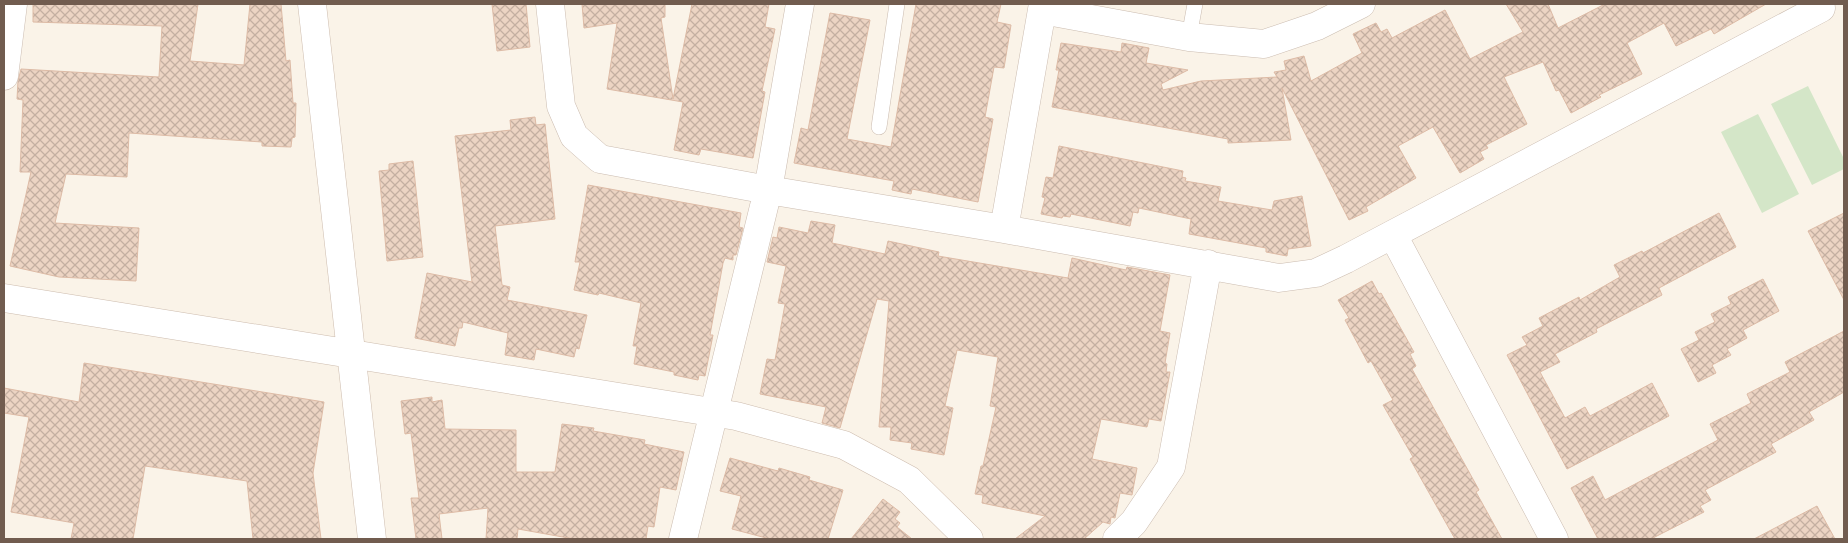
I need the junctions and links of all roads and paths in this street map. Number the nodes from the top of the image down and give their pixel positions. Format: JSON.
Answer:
{"nodes":[{"id":1,"x":13,"y":4,"type":"edge"},
{"id":2,"x":312,"y":4,"type":"edge"},
{"id":3,"x":550,"y":4,"type":"edge"},
{"id":4,"x":800,"y":4,"type":"edge"},
{"id":5,"x":897,"y":4,"type":"edge"},
{"id":6,"x":1195,"y":4,"type":"edge"},
{"id":7,"x":1361,"y":4,"type":"edge"},
{"id":8,"x":1819,"y":4,"type":"edge"},
{"id":9,"x":1043,"y":7,"type":"edge"},
{"id":10,"x":1190,"y":37,"type":"junction"},
{"id":11,"x":4,"y":76,"type":"edge"},
{"id":12,"x":879,"y":127,"type":"dead end"},
{"id":13,"x":768,"y":190,"type":"junction"},
{"id":14,"x":1004,"y":228,"type":"junction"},
{"id":15,"x":1393,"y":236,"type":"junction"},
{"id":16,"x":1208,"y":264,"type":"junction"},
{"id":17,"x":4,"y":298,"type":"edge"},
{"id":18,"x":352,"y":354,"type":"junction"},
{"id":19,"x":714,"y":412,"type":"junction"},
{"id":20,"x":372,"y":539,"type":"edge"},
{"id":21,"x":683,"y":539,"type":"edge"},
{"id":22,"x":968,"y":539,"type":"edge"},
{"id":23,"x":1117,"y":539,"type":"edge"},
{"id":24,"x":1554,"y":539,"type":"edge"}],
"edges":[{"from":1,"to":11,"type":"street"},
{"from":2,"to":18,"type":"street"},
{"from":3,"to":13,"type":"street"},
{"from":4,"to":13,"type":"street"},
{"from":5,"to":12,"type":"lane"},
{"from":6,"to":10,"type":"lane"},
{"from":7,"to":10,"type":"street"},
{"from":8,"to":15,"type":"street"},
{"from":9,"to":10,"type":"street"},
{"from":9,"to":14,"type":"street"},
{"from":13,"to":14,"type":"street"},
{"from":13,"to":19,"type":"street"},
{"from":14,"to":16,"type":"street"},
{"from":15,"to":16,"type":"street"},
{"from":15,"to":24,"type":"street"},
{"from":16,"to":23,"type":"street"},
{"from":17,"to":18,"type":"street"},
{"from":18,"to":19,"type":"street"},
{"from":18,"to":20,"type":"street"},
{"from":19,"to":21,"type":"street"},
{"from":19,"to":22,"type":"street"}]}
